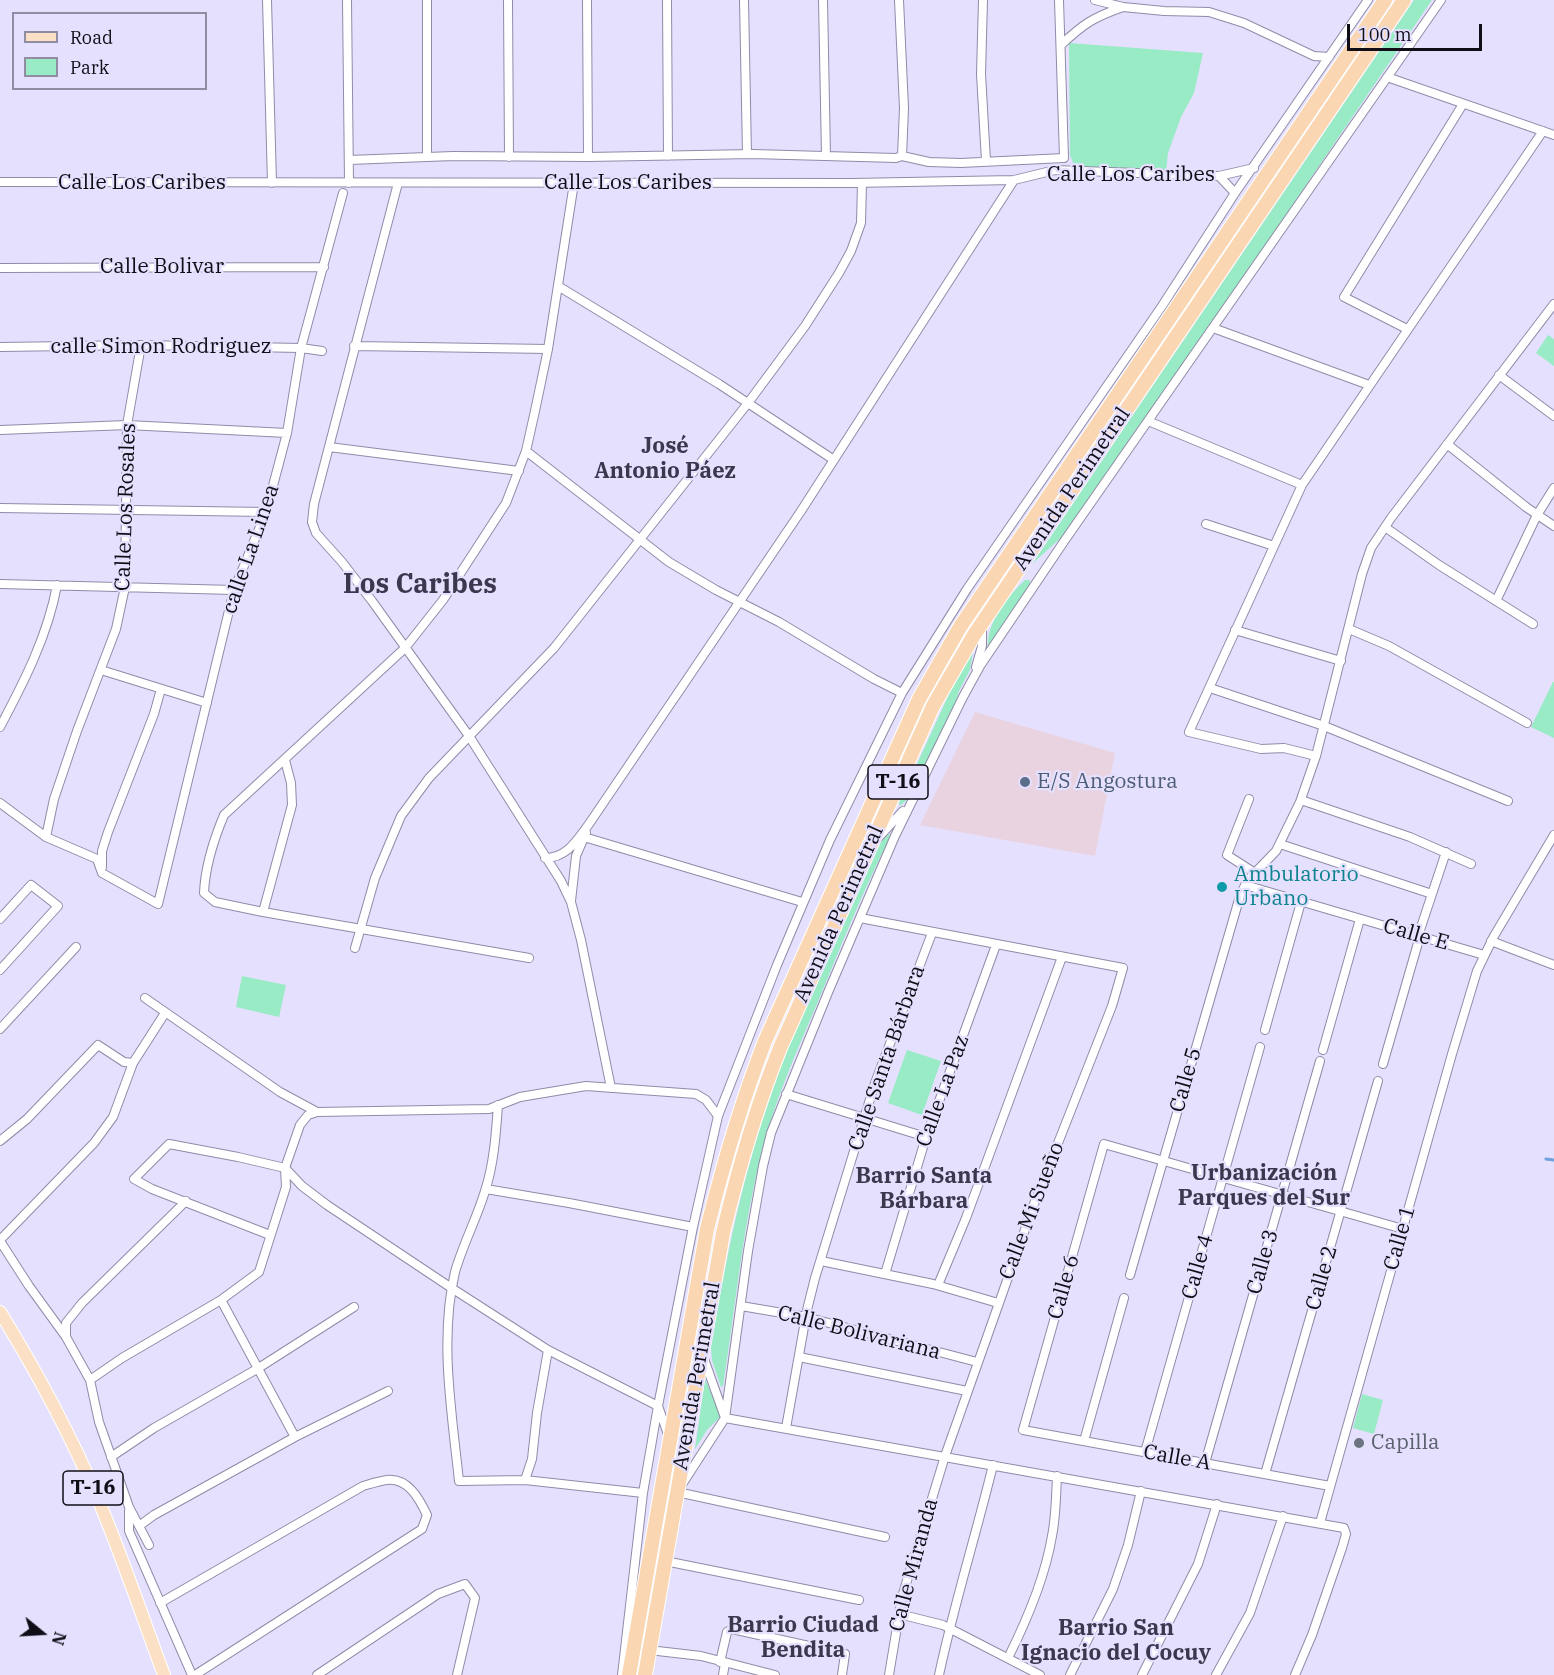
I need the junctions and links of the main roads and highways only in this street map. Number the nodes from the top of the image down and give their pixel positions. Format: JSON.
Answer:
{"nodes":[{"id":1,"x":1385,"y":0,"type":"edge"},
{"id":2,"x":1404,"y":0,"type":"edge"},
{"id":3,"x":0,"y":1312,"type":"edge"},
{"id":4,"x":164,"y":1675,"type":"edge"},
{"id":5,"x":629,"y":1675,"type":"edge"},
{"id":6,"x":645,"y":1675,"type":"edge"}],
"edges":[{"from":1,"to":5,"type":"highway","name":"Avenida Perimetral","number":"T-16"},
{"from":2,"to":6,"type":"highway","name":"Avenida Perimetral","number":"T-16"},
{"from":3,"to":4,"type":"main road","number":"T-16"}]}
